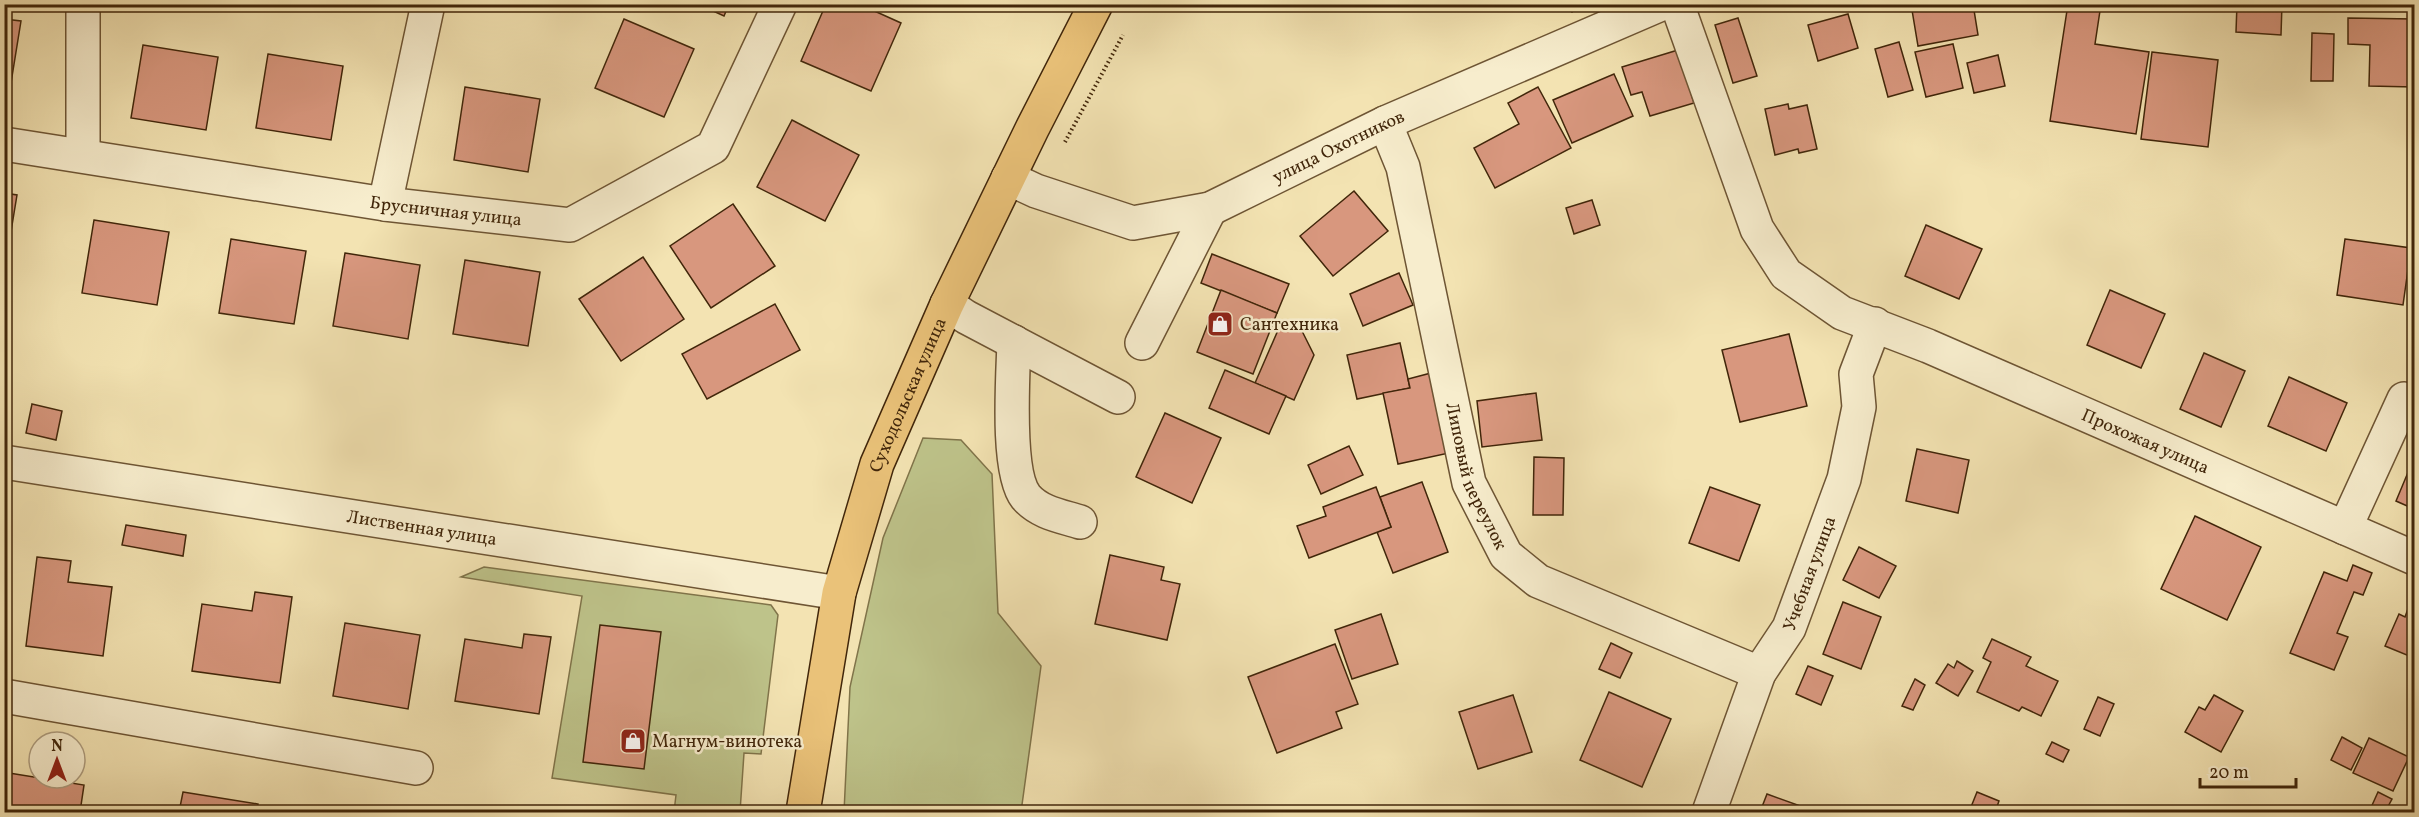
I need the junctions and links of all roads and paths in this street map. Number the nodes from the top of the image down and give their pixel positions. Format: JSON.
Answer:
{"nodes":[{"id":1,"x":83,"y":4,"type":"edge"},
{"id":2,"x":428,"y":4,"type":"edge"},
{"id":3,"x":780,"y":4,"type":"edge"},
{"id":4,"x":1096,"y":4,"type":"edge"},
{"id":5,"x":1661,"y":4,"type":"edge"},
{"id":6,"x":1677,"y":4,"type":"edge"},
{"id":7,"x":1385,"y":123,"type":"junction"},
{"id":8,"x":4,"y":144,"type":"edge"},
{"id":9,"x":83,"y":155,"type":"junction"},
{"id":10,"x":1008,"y":178,"type":"junction"},
{"id":11,"x":385,"y":204,"type":"junction"},
{"id":12,"x":1210,"y":209,"type":"junction"},
{"id":13,"x":947,"y":304,"type":"junction"},
{"id":14,"x":1875,"y":324,"type":"junction"},
{"id":15,"x":1014,"y":342,"type":"junction"},
{"id":16,"x":1142,"y":343,"type":"dead end"},
{"id":17,"x":1118,"y":397,"type":"dead end"},
{"id":18,"x":2404,"y":399,"type":"dead end"},
{"id":19,"x":4,"y":462,"type":"edge"},
{"id":20,"x":1080,"y":522,"type":"dead end"},
{"id":21,"x":2345,"y":528,"type":"junction"},
{"id":22,"x":2415,"y":558,"type":"edge"},
{"id":23,"x":839,"y":593,"type":"junction"},
{"id":24,"x":1759,"y":673,"type":"junction"},
{"id":25,"x":4,"y":696,"type":"edge"},
{"id":26,"x":416,"y":768,"type":"dead end"},
{"id":27,"x":803,"y":813,"type":"edge"},
{"id":28,"x":1708,"y":813,"type":"edge"}],
"edges":[{"from":1,"to":9,"type":"street"},
{"from":2,"to":11,"type":"street"},
{"from":3,"to":11,"type":"street","name":"Брусничная улица"},
{"from":4,"to":10,"type":"main road","name":"Суходольская улица"},
{"from":5,"to":7,"type":"street","name":"улица Охотников"},
{"from":6,"to":14,"type":"street","name":"Прохожая улица"},
{"from":7,"to":12,"type":"street","name":"улица Охотников"},
{"from":7,"to":24,"type":"street","name":"Липовый переулок"},
{"from":8,"to":9,"type":"street","name":"Брусничная улица"},
{"from":9,"to":11,"type":"street","name":"Брусничная улица"},
{"from":10,"to":12,"type":"street","name":"улица Охотников"},
{"from":10,"to":13,"type":"main road","name":"Суходольская улица"},
{"from":12,"to":16,"type":"street"},
{"from":13,"to":15,"type":"street"},
{"from":13,"to":23,"type":"main road","name":"Суходольская улица"},
{"from":14,"to":21,"type":"street","name":"Прохожая улица"},
{"from":14,"to":24,"type":"street","name":"Учебная улица"},
{"from":15,"to":17,"type":"street"},
{"from":15,"to":20,"type":"street"},
{"from":18,"to":21,"type":"street"},
{"from":19,"to":23,"type":"street","name":"Лиственная улица"},
{"from":21,"to":22,"type":"street","name":"Прохожая улица"},
{"from":23,"to":27,"type":"main road","name":"Суходольская улица"},
{"from":24,"to":28,"type":"street","name":"Учебная улица"},
{"from":25,"to":26,"type":"street"}]}
